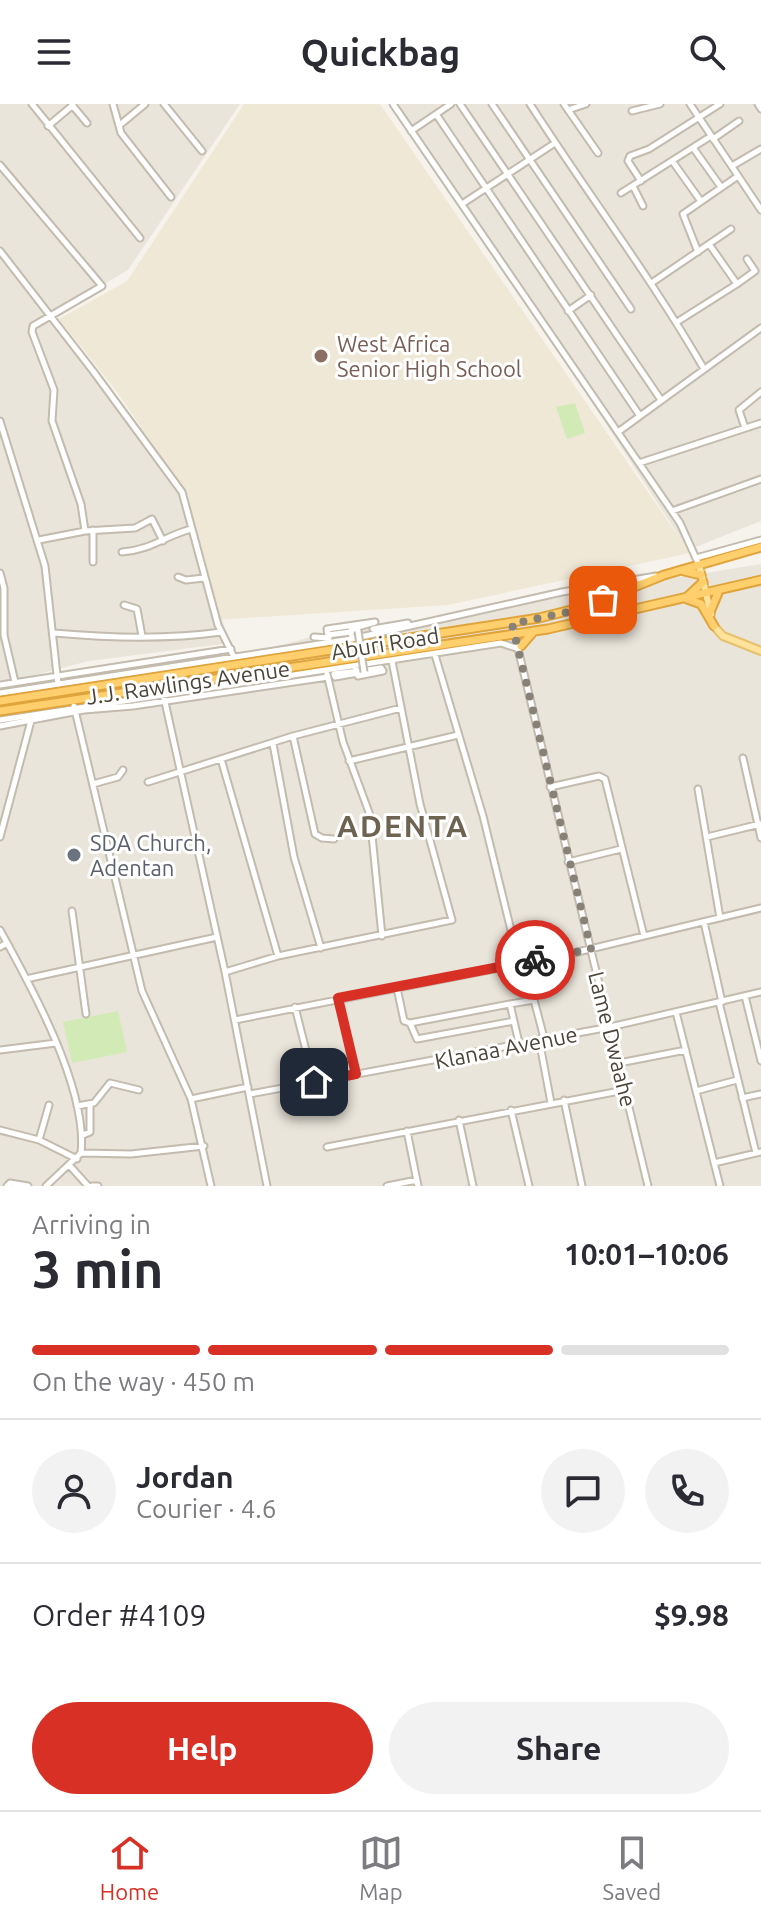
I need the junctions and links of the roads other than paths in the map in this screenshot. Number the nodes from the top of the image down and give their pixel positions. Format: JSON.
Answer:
{"nodes":[{"id":1,"x":32,"y":104,"type":"edge"},
{"id":2,"x":72,"y":104,"type":"edge"},
{"id":3,"x":113,"y":104,"type":"edge"},
{"id":4,"x":145,"y":104,"type":"edge"},
{"id":5,"x":164,"y":104,"type":"edge"},
{"id":6,"x":393,"y":104,"type":"edge"},
{"id":7,"x":451,"y":104,"type":"edge"},
{"id":8,"x":460,"y":104,"type":"edge"},
{"id":9,"x":492,"y":104,"type":"edge"},
{"id":10,"x":530,"y":104,"type":"edge"},
{"id":11,"x":586,"y":104,"type":"edge"},
{"id":12,"x":660,"y":104,"type":"edge"},
{"id":13,"x":690,"y":104,"type":"edge"},
{"id":14,"x":720,"y":104,"type":"edge"},
{"id":15,"x":758,"y":104,"type":"edge"},
{"id":16,"x":566,"y":107,"type":"edge"},
{"id":17,"x":761,"y":109,"type":"edge"},
{"id":18,"x":632,"y":111,"type":"dead end"},
{"id":19,"x":436,"y":114,"type":"junction"},
{"id":20,"x":699,"y":117,"type":"junction"},
{"id":21,"x":739,"y":121,"type":"dead end"},
{"id":22,"x":87,"y":123,"type":"dead end"},
{"id":23,"x":121,"y":124,"type":"junction"},
{"id":24,"x":48,"y":126,"type":"junction"},
{"id":25,"x":411,"y":131,"type":"junction"},
{"id":26,"x":712,"y":137,"type":"junction"},
{"id":27,"x":555,"y":143,"type":"junction"},
{"id":28,"x":694,"y":149,"type":"junction"},
{"id":29,"x":761,"y":149,"type":"edge"},
{"id":30,"x":202,"y":151,"type":"dead end"},
{"id":31,"x":598,"y":153,"type":"dead end"},
{"id":32,"x":530,"y":160,"type":"junction"},
{"id":33,"x":673,"y":162,"type":"junction"},
{"id":34,"x":0,"y":165,"type":"edge"},
{"id":35,"x":732,"y":166,"type":"junction"},
{"id":36,"x":508,"y":174,"type":"junction"},
{"id":37,"x":738,"y":176,"type":"junction"},
{"id":38,"x":641,"y":181,"type":"junction"},
{"id":39,"x":633,"y":186,"type":"junction"},
{"id":40,"x":721,"y":187,"type":"junction"},
{"id":41,"x":486,"y":189,"type":"junction"},
{"id":42,"x":621,"y":193,"type":"dead end"},
{"id":43,"x":171,"y":197,"type":"dead end"},
{"id":44,"x":700,"y":200,"type":"junction"},
{"id":45,"x":462,"y":204,"type":"junction"},
{"id":46,"x":643,"y":206,"type":"dead end"},
{"id":47,"x":761,"y":210,"type":"edge"},
{"id":48,"x":731,"y":229,"type":"dead end"},
{"id":49,"x":140,"y":238,"type":"dead end"},
{"id":50,"x":709,"y":244,"type":"junction"},
{"id":51,"x":0,"y":251,"type":"edge"},
{"id":52,"x":698,"y":252,"type":"junction"},
{"id":53,"x":747,"y":259,"type":"dead end"},
{"id":54,"x":653,"y":282,"type":"junction"},
{"id":55,"x":737,"y":284,"type":"junction"},
{"id":56,"x":591,"y":295,"type":"junction"},
{"id":57,"x":631,"y":309,"type":"dead end"},
{"id":58,"x":568,"y":311,"type":"junction"},
{"id":59,"x":50,"y":316,"type":"junction"},
{"id":60,"x":677,"y":322,"type":"junction"},
{"id":61,"x":761,"y":328,"type":"edge"},
{"id":62,"x":704,"y":369,"type":"junction"},
{"id":63,"x":761,"y":392,"type":"edge"},
{"id":64,"x":661,"y":400,"type":"junction"},
{"id":65,"x":640,"y":416,"type":"junction"},
{"id":66,"x":0,"y":421,"type":"edge"},
{"id":67,"x":761,"y":423,"type":"edge"},
{"id":68,"x":745,"y":428,"type":"junction"},
{"id":69,"x":618,"y":432,"type":"junction"},
{"id":70,"x":639,"y":463,"type":"junction"},
{"id":71,"x":761,"y":479,"type":"edge"},
{"id":72,"x":672,"y":511,"type":"junction"},
{"id":73,"x":191,"y":529,"type":"junction"},
{"id":74,"x":93,"y":530,"type":"junction"},
{"id":75,"x":85,"y":531,"type":"junction"},
{"id":76,"x":39,"y":540,"type":"junction"},
{"id":77,"x":761,"y":540,"type":"edge"},
{"id":78,"x":163,"y":541,"type":"junction"},
{"id":79,"x":761,"y":547,"type":"edge"},
{"id":80,"x":122,"y":552,"type":"dead end"},
{"id":81,"x":93,"y":562,"type":"dead end"},
{"id":82,"x":698,"y":562,"type":"junction"},
{"id":83,"x":678,"y":571,"type":"junction"},
{"id":84,"x":0,"y":573,"type":"edge"},
{"id":85,"x":664,"y":575,"type":"junction"},
{"id":86,"x":178,"y":577,"type":"dead end"},
{"id":87,"x":204,"y":578,"type":"junction"},
{"id":88,"x":702,"y":579,"type":"junction"},
{"id":89,"x":761,"y":580,"type":"edge"},
{"id":90,"x":725,"y":589,"type":"junction"},
{"id":91,"x":706,"y":594,"type":"junction"},
{"id":92,"x":685,"y":598,"type":"junction"},
{"id":93,"x":124,"y":605,"type":"dead end"},
{"id":94,"x":710,"y":612,"type":"junction"},
{"id":95,"x":408,"y":623,"type":"dead end"},
{"id":96,"x":514,"y":623,"type":"junction"},
{"id":97,"x":714,"y":626,"type":"junction"},
{"id":98,"x":534,"y":631,"type":"junction"},
{"id":99,"x":221,"y":632,"type":"junction"},
{"id":100,"x":54,"y":633,"type":"junction"},
{"id":101,"x":516,"y":634,"type":"junction"},
{"id":102,"x":354,"y":635,"type":"junction"},
{"id":103,"x":142,"y":637,"type":"junction"},
{"id":104,"x":314,"y":637,"type":"dead end"},
{"id":105,"x":519,"y":647,"type":"junction"},
{"id":106,"x":231,"y":649,"type":"junction"},
{"id":107,"x":761,"y":651,"type":"edge"},
{"id":108,"x":413,"y":653,"type":"junction"},
{"id":109,"x":435,"y":655,"type":"junction"},
{"id":110,"x":234,"y":657,"type":"junction"},
{"id":111,"x":245,"y":660,"type":"junction"},
{"id":112,"x":392,"y":661,"type":"junction"},
{"id":113,"x":355,"y":666,"type":"junction"},
{"id":114,"x":304,"y":669,"type":"junction"},
{"id":115,"x":327,"y":673,"type":"junction"},
{"id":116,"x":58,"y":680,"type":"junction"},
{"id":117,"x":15,"y":682,"type":"junction"},
{"id":118,"x":0,"y":685,"type":"edge"},
{"id":119,"x":180,"y":687,"type":"junction"},
{"id":120,"x":17,"y":690,"type":"junction"},
{"id":121,"x":0,"y":693,"type":"edge"},
{"id":122,"x":164,"y":696,"type":"junction"},
{"id":123,"x":0,"y":701,"type":"edge"},
{"id":124,"x":75,"y":708,"type":"junction"},
{"id":125,"x":401,"y":708,"type":"junction"},
{"id":126,"x":0,"y":711,"type":"edge"},
{"id":127,"x":32,"y":716,"type":"junction"},
{"id":128,"x":0,"y":720,"type":"edge"},
{"id":129,"x":339,"y":724,"type":"junction"},
{"id":130,"x":0,"y":726,"type":"edge"},
{"id":131,"x":458,"y":735,"type":"junction"},
{"id":132,"x":293,"y":736,"type":"junction"},
{"id":133,"x":273,"y":744,"type":"junction"},
{"id":134,"x":408,"y":747,"type":"junction"},
{"id":135,"x":743,"y":758,"type":"dead end"},
{"id":136,"x":221,"y":759,"type":"junction"},
{"id":137,"x":349,"y":761,"type":"junction"},
{"id":138,"x":123,"y":770,"type":"dead end"},
{"id":139,"x":181,"y":771,"type":"junction"},
{"id":140,"x":148,"y":782,"type":"dead end"},
{"id":141,"x":93,"y":784,"type":"junction"},
{"id":142,"x":550,"y":787,"type":"junction"},
{"id":143,"x":698,"y":789,"type":"dead end"},
{"id":144,"x":759,"y":824,"type":"edge"},
{"id":145,"x":0,"y":837,"type":"edge"},
{"id":146,"x":707,"y":837,"type":"junction"},
{"id":147,"x":761,"y":838,"type":"edge"},
{"id":148,"x":334,"y":839,"type":"dead end"},
{"id":149,"x":621,"y":849,"type":"junction"},
{"id":150,"x":568,"y":862,"type":"junction"},
{"id":151,"x":761,"y":908,"type":"edge"},
{"id":152,"x":72,"y":911,"type":"dead end"},
{"id":153,"x":720,"y":918,"type":"junction"},
{"id":154,"x":704,"y":922,"type":"junction"},
{"id":155,"x":0,"y":930,"type":"edge"},
{"id":156,"x":382,"y":936,"type":"junction"},
{"id":157,"x":644,"y":936,"type":"junction"},
{"id":158,"x":217,"y":937,"type":"junction"},
{"id":159,"x":7,"y":943,"type":"junction"},
{"id":160,"x":0,"y":947,"type":"edge"},
{"id":161,"x":321,"y":948,"type":"junction"},
{"id":162,"x":591,"y":949,"type":"junction"},
{"id":163,"x":132,"y":954,"type":"junction"},
{"id":164,"x":278,"y":956,"type":"junction"},
{"id":165,"x":519,"y":963,"type":"junction"},
{"id":166,"x":80,"y":966,"type":"junction"},
{"id":167,"x":225,"y":972,"type":"junction"},
{"id":168,"x":26,"y":979,"type":"junction"},
{"id":169,"x":397,"y":988,"type":"junction"},
{"id":170,"x":761,"y":992,"type":"edge"},
{"id":171,"x":745,"y":996,"type":"junction"},
{"id":172,"x":338,"y":998,"type":"junction"},
{"id":173,"x":721,"y":1002,"type":"junction"},
{"id":174,"x":510,"y":1004,"type":"junction"},
{"id":175,"x":295,"y":1007,"type":"junction"},
{"id":176,"x":676,"y":1012,"type":"junction"},
{"id":177,"x":86,"y":1014,"type":"dead end"},
{"id":178,"x":235,"y":1020,"type":"junction"},
{"id":179,"x":514,"y":1021,"type":"junction"},
{"id":180,"x":410,"y":1023,"type":"junction"},
{"id":181,"x":610,"y":1027,"type":"junction"},
{"id":182,"x":541,"y":1039,"type":"junction"},
{"id":183,"x":56,"y":1043,"type":"junction"},
{"id":184,"x":519,"y":1044,"type":"junction"},
{"id":185,"x":0,"y":1050,"type":"edge"},
{"id":186,"x":686,"y":1050,"type":"junction"},
{"id":187,"x":761,"y":1061,"type":"edge"},
{"id":188,"x":619,"y":1063,"type":"junction"},
{"id":189,"x":356,"y":1074,"type":"junction"},
{"id":190,"x":737,"y":1080,"type":"junction"},
{"id":191,"x":314,"y":1082,"type":"junction"},
{"id":192,"x":139,"y":1090,"type":"dead end"},
{"id":193,"x":249,"y":1090,"type":"junction"},
{"id":194,"x":625,"y":1090,"type":"junction"},
{"id":195,"x":696,"y":1091,"type":"junction"},
{"id":196,"x":761,"y":1094,"type":"edge"},
{"id":197,"x":742,"y":1098,"type":"junction"},
{"id":198,"x":191,"y":1099,"type":"junction"},
{"id":199,"x":564,"y":1100,"type":"junction"},
{"id":200,"x":551,"y":1103,"type":"junction"},
{"id":201,"x":49,"y":1105,"type":"dead end"},
{"id":202,"x":90,"y":1105,"type":"junction"},
{"id":203,"x":77,"y":1106,"type":"junction"},
{"id":204,"x":511,"y":1110,"type":"junction"},
{"id":205,"x":459,"y":1120,"type":"junction"},
{"id":206,"x":0,"y":1130,"type":"edge"},
{"id":207,"x":407,"y":1131,"type":"junction"},
{"id":208,"x":83,"y":1135,"type":"junction"},
{"id":209,"x":39,"y":1140,"type":"junction"},
{"id":210,"x":204,"y":1146,"type":"junction"},
{"id":211,"x":327,"y":1147,"type":"dead end"},
{"id":212,"x":758,"y":1152,"type":"edge"},
{"id":213,"x":79,"y":1156,"type":"junction"},
{"id":214,"x":714,"y":1163,"type":"junction"},
{"id":215,"x":70,"y":1166,"type":"junction"},
{"id":216,"x":0,"y":1180,"type":"edge"},
{"id":217,"x":418,"y":1183,"type":"edge"},
{"id":218,"x":8,"y":1185,"type":"edge"},
{"id":219,"x":28,"y":1186,"type":"edge"},
{"id":220,"x":46,"y":1186,"type":"edge"},
{"id":221,"x":93,"y":1186,"type":"edge"},
{"id":222,"x":211,"y":1186,"type":"edge"},
{"id":223,"x":267,"y":1186,"type":"edge"},
{"id":224,"x":387,"y":1186,"type":"edge"},
{"id":225,"x":473,"y":1186,"type":"edge"},
{"id":226,"x":529,"y":1186,"type":"edge"},
{"id":227,"x":582,"y":1186,"type":"edge"},
{"id":228,"x":648,"y":1186,"type":"edge"},
{"id":229,"x":720,"y":1186,"type":"edge"}],
"edges":[{"from":1,"to":24,"type":"street"},
{"from":2,"to":22,"type":"street"},
{"from":2,"to":24,"type":"street"},
{"from":3,"to":23,"type":"street"},
{"from":4,"to":23,"type":"street"},
{"from":5,"to":30,"type":"street"},
{"from":6,"to":25,"type":"street"},
{"from":7,"to":19,"type":"street"},
{"from":8,"to":36,"type":"street"},
{"from":9,"to":32,"type":"street"},
{"from":10,"to":27,"type":"street"},
{"from":11,"to":16,"type":"street"},
{"from":12,"to":18,"type":"street"},
{"from":13,"to":20,"type":"street"},
{"from":14,"to":20,"type":"street"},
{"from":15,"to":17,"type":"street"},
{"from":16,"to":31,"type":"street"},
{"from":19,"to":25,"type":"street"},
{"from":19,"to":41,"type":"street"},
{"from":20,"to":26,"type":"street"},
{"from":20,"to":38,"type":"street"},
{"from":21,"to":26,"type":"street"},
{"from":23,"to":43,"type":"street"},
{"from":24,"to":49,"type":"street"},
{"from":25,"to":45,"type":"street"},
{"from":26,"to":28,"type":"street"},
{"from":26,"to":35,"type":"street"},
{"from":27,"to":32,"type":"street"},
{"from":27,"to":54,"type":"street"},
{"from":28,"to":33,"type":"street"},
{"from":28,"to":40,"type":"street"},
{"from":29,"to":35,"type":"street"},
{"from":32,"to":36,"type":"street"},
{"from":32,"to":57,"type":"street"},
{"from":33,"to":38,"type":"street"},
{"from":33,"to":44,"type":"street"},
{"from":34,"to":59,"type":"street"},
{"from":35,"to":37,"type":"street"},
{"from":36,"to":41,"type":"street"},
{"from":36,"to":56,"type":"street"},
{"from":37,"to":40,"type":"street"},
{"from":37,"to":47,"type":"street"},
{"from":38,"to":39,"type":"street"},
{"from":39,"to":42,"type":"street"},
{"from":39,"to":46,"type":"street"},
{"from":40,"to":44,"type":"street"},
{"from":41,"to":45,"type":"street"},
{"from":41,"to":58,"type":"street"},
{"from":44,"to":52,"type":"street"},
{"from":45,"to":69,"type":"street"},
{"from":48,"to":50,"type":"street"},
{"from":50,"to":52,"type":"street"},
{"from":50,"to":55,"type":"street"},
{"from":51,"to":59,"type":"street"},
{"from":52,"to":54,"type":"street"},
{"from":53,"to":55,"type":"street"},
{"from":54,"to":60,"type":"street"},
{"from":55,"to":60,"type":"street"},
{"from":56,"to":58,"type":"street"},
{"from":56,"to":64,"type":"street"},
{"from":58,"to":65,"type":"street"},
{"from":59,"to":73,"type":"street"},
{"from":59,"to":75,"type":"street"},
{"from":60,"to":62,"type":"street"},
{"from":61,"to":62,"type":"street"},
{"from":62,"to":64,"type":"street"},
{"from":63,"to":68,"type":"street"},
{"from":64,"to":65,"type":"street"},
{"from":65,"to":69,"type":"street"},
{"from":66,"to":76,"type":"street"},
{"from":67,"to":68,"type":"street"},
{"from":68,"to":70,"type":"street"},
{"from":69,"to":70,"type":"street"},
{"from":70,"to":72,"type":"street"},
{"from":71,"to":72,"type":"street"},
{"from":72,"to":82,"type":"street"},
{"from":73,"to":78,"type":"street"},
{"from":73,"to":87,"type":"street"},
{"from":74,"to":75,"type":"street"},
{"from":74,"to":78,"type":"street"},
{"from":74,"to":81,"type":"street"},
{"from":75,"to":76,"type":"street"},
{"from":76,"to":100,"type":"street"},
{"from":77,"to":82,"type":"street"},
{"from":78,"to":80,"type":"street"},
{"from":79,"to":82,"type":"highway","name":"Aburi Road"},
{"from":82,"to":83,"type":"highway","name":"Aburi Road"},
{"from":82,"to":88,"type":"main road"},
{"from":83,"to":85,"type":"highway","name":"Aburi Road"},
{"from":83,"to":88,"type":"highway"},
{"from":84,"to":117,"type":"street"},
{"from":85,"to":96,"type":"highway","name":"Aburi Road"},
{"from":85,"to":102,"type":"street"},
{"from":86,"to":87,"type":"street"},
{"from":87,"to":99,"type":"street"},
{"from":88,"to":91,"type":"main road"},
{"from":88,"to":92,"type":"highway"},
{"from":89,"to":90,"type":"highway"},
{"from":90,"to":91,"type":"highway"},
{"from":90,"to":94,"type":"highway"},
{"from":91,"to":92,"type":"highway","name":"J.J. Rawlings Avenue"},
{"from":91,"to":94,"type":"main road"},
{"from":92,"to":97,"type":"highway"},
{"from":92,"to":98,"type":"highway","name":"J.J. Rawlings Avenue"},
{"from":93,"to":103,"type":"street"},
{"from":94,"to":97,"type":"main road"},
{"from":95,"to":102,"type":"street"},
{"from":96,"to":101,"type":"street","name":"Lame Dwaahe"},
{"from":96,"to":111,"type":"highway","name":"Aburi Road"},
{"from":97,"to":107,"type":"main road"},
{"from":98,"to":101,"type":"highway","name":"J.J. Rawlings Avenue"},
{"from":98,"to":105,"type":"highway"},
{"from":99,"to":103,"type":"street"},
{"from":99,"to":106,"type":"street"},
{"from":100,"to":103,"type":"street"},
{"from":100,"to":116,"type":"street"},
{"from":101,"to":105,"type":"street","name":"Lame Dwaahe"},
{"from":101,"to":108,"type":"highway","name":"J.J. Rawlings Avenue"},
{"from":102,"to":102,"type":"street"},
{"from":102,"to":104,"type":"street"},
{"from":102,"to":111,"type":"street"},
{"from":102,"to":113,"type":"street","bridge":true},
{"from":105,"to":109,"type":"street"},
{"from":105,"to":142,"type":"street","name":"Lame Dwaahe"},
{"from":106,"to":110,"type":"street"},
{"from":106,"to":116,"type":"street"},
{"from":108,"to":109,"type":"street"},
{"from":108,"to":112,"type":"street"},
{"from":108,"to":114,"type":"highway","name":"J.J. Rawlings Avenue"},
{"from":109,"to":131,"type":"street"},
{"from":110,"to":111,"type":"street"},
{"from":110,"to":116,"type":"street"},
{"from":111,"to":123,"type":"highway","name":"Aburi Road"},
{"from":112,"to":113,"type":"street"},
{"from":112,"to":125,"type":"street"},
{"from":113,"to":115,"type":"street"},
{"from":114,"to":115,"type":"street"},
{"from":114,"to":119,"type":"highway","name":"J.J. Rawlings Avenue"},
{"from":115,"to":122,"type":"street"},
{"from":115,"to":129,"type":"street"},
{"from":116,"to":117,"type":"street"},
{"from":116,"to":120,"type":"street"},
{"from":117,"to":118,"type":"street"},
{"from":117,"to":120,"type":"street"},
{"from":119,"to":122,"type":"street"},
{"from":119,"to":126,"type":"highway","name":"J.J. Rawlings Avenue"},
{"from":120,"to":121,"type":"street"},
{"from":122,"to":124,"type":"street"},
{"from":122,"to":139,"type":"street"},
{"from":124,"to":127,"type":"street"},
{"from":124,"to":141,"type":"street"},
{"from":125,"to":129,"type":"street"},
{"from":125,"to":134,"type":"street"},
{"from":127,"to":128,"type":"street"},
{"from":127,"to":130,"type":"street"},
{"from":127,"to":145,"type":"street"},
{"from":129,"to":132,"type":"street"},
{"from":129,"to":137,"type":"street"},
{"from":131,"to":134,"type":"street"},
{"from":131,"to":165,"type":"street"},
{"from":132,"to":133,"type":"street"},
{"from":132,"to":148,"type":"street"},
{"from":133,"to":136,"type":"street"},
{"from":133,"to":161,"type":"street"},
{"from":134,"to":137,"type":"street"},
{"from":134,"to":156,"type":"street"},
{"from":135,"to":144,"type":"street"},
{"from":136,"to":139,"type":"street"},
{"from":136,"to":164,"type":"street"},
{"from":137,"to":156,"type":"street"},
{"from":138,"to":141,"type":"street"},
{"from":139,"to":140,"type":"street"},
{"from":139,"to":158,"type":"street"},
{"from":141,"to":163,"type":"street"},
{"from":142,"to":149,"type":"street"},
{"from":142,"to":150,"type":"street","name":"Lame Dwaahe"},
{"from":143,"to":146,"type":"street"},
{"from":144,"to":146,"type":"street"},
{"from":144,"to":147,"type":"street"},
{"from":146,"to":153,"type":"street"},
{"from":149,"to":150,"type":"street"},
{"from":149,"to":157,"type":"street"},
{"from":150,"to":162,"type":"street","name":"Lame Dwaahe"},
{"from":151,"to":153,"type":"street"},
{"from":152,"to":166,"type":"street"},
{"from":153,"to":154,"type":"street"},
{"from":154,"to":157,"type":"street"},
{"from":154,"to":173,"type":"street"},
{"from":155,"to":159,"type":"street"},
{"from":156,"to":161,"type":"street"},
{"from":157,"to":162,"type":"street"},
{"from":158,"to":163,"type":"street"},
{"from":158,"to":167,"type":"street"},
{"from":159,"to":160,"type":"street"},
{"from":159,"to":168,"type":"street"},
{"from":161,"to":164,"type":"street"},
{"from":162,"to":165,"type":"street"},
{"from":162,"to":181,"type":"street","name":"Lame Dwaahe"},
{"from":163,"to":166,"type":"street"},
{"from":163,"to":198,"type":"street"},
{"from":164,"to":167,"type":"street"},
{"from":165,"to":169,"type":"street"},
{"from":166,"to":168,"type":"street"},
{"from":166,"to":177,"type":"street"},
{"from":167,"to":178,"type":"street"},
{"from":168,"to":183,"type":"street"},
{"from":169,"to":172,"type":"street"},
{"from":169,"to":180,"type":"street"},
{"from":170,"to":171,"type":"street","name":"Klanaa Avenue"},
{"from":171,"to":173,"type":"street","name":"Klanaa Avenue"},
{"from":171,"to":187,"type":"street"},
{"from":172,"to":175,"type":"street"},
{"from":172,"to":189,"type":"street"},
{"from":173,"to":176,"type":"street","name":"Klanaa Avenue"},
{"from":173,"to":190,"type":"street"},
{"from":174,"to":179,"type":"street"},
{"from":174,"to":180,"type":"street"},
{"from":174,"to":182,"type":"street"},
{"from":175,"to":178,"type":"street"},
{"from":175,"to":191,"type":"street"},
{"from":176,"to":181,"type":"street","name":"Klanaa Avenue"},
{"from":176,"to":186,"type":"street"},
{"from":178,"to":193,"type":"street"},
{"from":179,"to":180,"type":"street"},
{"from":179,"to":184,"type":"street"},
{"from":181,"to":182,"type":"street","name":"Klanaa Avenue"},
{"from":181,"to":188,"type":"street","name":"Lame Dwaahe"},
{"from":182,"to":184,"type":"street","name":"Klanaa Avenue"},
{"from":182,"to":200,"type":"street"},
{"from":183,"to":185,"type":"street"},
{"from":183,"to":203,"type":"street"},
{"from":184,"to":189,"type":"street","name":"Klanaa Avenue"},
{"from":186,"to":188,"type":"street"},
{"from":186,"to":195,"type":"street"},
{"from":188,"to":194,"type":"street","name":"Lame Dwaahe"},
{"from":189,"to":191,"type":"street","name":"Klanaa Avenue"},
{"from":190,"to":195,"type":"street"},
{"from":190,"to":197,"type":"street"},
{"from":191,"to":193,"type":"street","name":"Klanaa Avenue"},
{"from":192,"to":202,"type":"street"},
{"from":193,"to":198,"type":"street","name":"Klanaa Avenue"},
{"from":193,"to":223,"type":"street"},
{"from":194,"to":199,"type":"street"},
{"from":194,"to":228,"type":"street","name":"Lame Dwaahe"},
{"from":195,"to":214,"type":"street"},
{"from":196,"to":197,"type":"street"},
{"from":197,"to":212,"type":"street"},
{"from":198,"to":210,"type":"street"},
{"from":199,"to":200,"type":"street"},
{"from":199,"to":227,"type":"street"},
{"from":200,"to":204,"type":"street"},
{"from":201,"to":209,"type":"street"},
{"from":202,"to":203,"type":"street"},
{"from":202,"to":208,"type":"street"},
{"from":203,"to":208,"type":"street"},
{"from":204,"to":205,"type":"street"},
{"from":204,"to":226,"type":"street"},
{"from":205,"to":207,"type":"street"},
{"from":205,"to":225,"type":"street"},
{"from":206,"to":209,"type":"street"},
{"from":207,"to":211,"type":"street"},
{"from":207,"to":217,"type":"street"},
{"from":208,"to":213,"type":"street"},
{"from":209,"to":213,"type":"street"},
{"from":210,"to":213,"type":"street"},
{"from":210,"to":222,"type":"street"},
{"from":212,"to":214,"type":"street"},
{"from":213,"to":215,"type":"street"},
{"from":214,"to":229,"type":"street"},
{"from":215,"to":220,"type":"street"},
{"from":215,"to":221,"type":"street"},
{"from":216,"to":218,"type":"street"},
{"from":217,"to":224,"type":"street"},
{"from":218,"to":219,"type":"street"}]}
